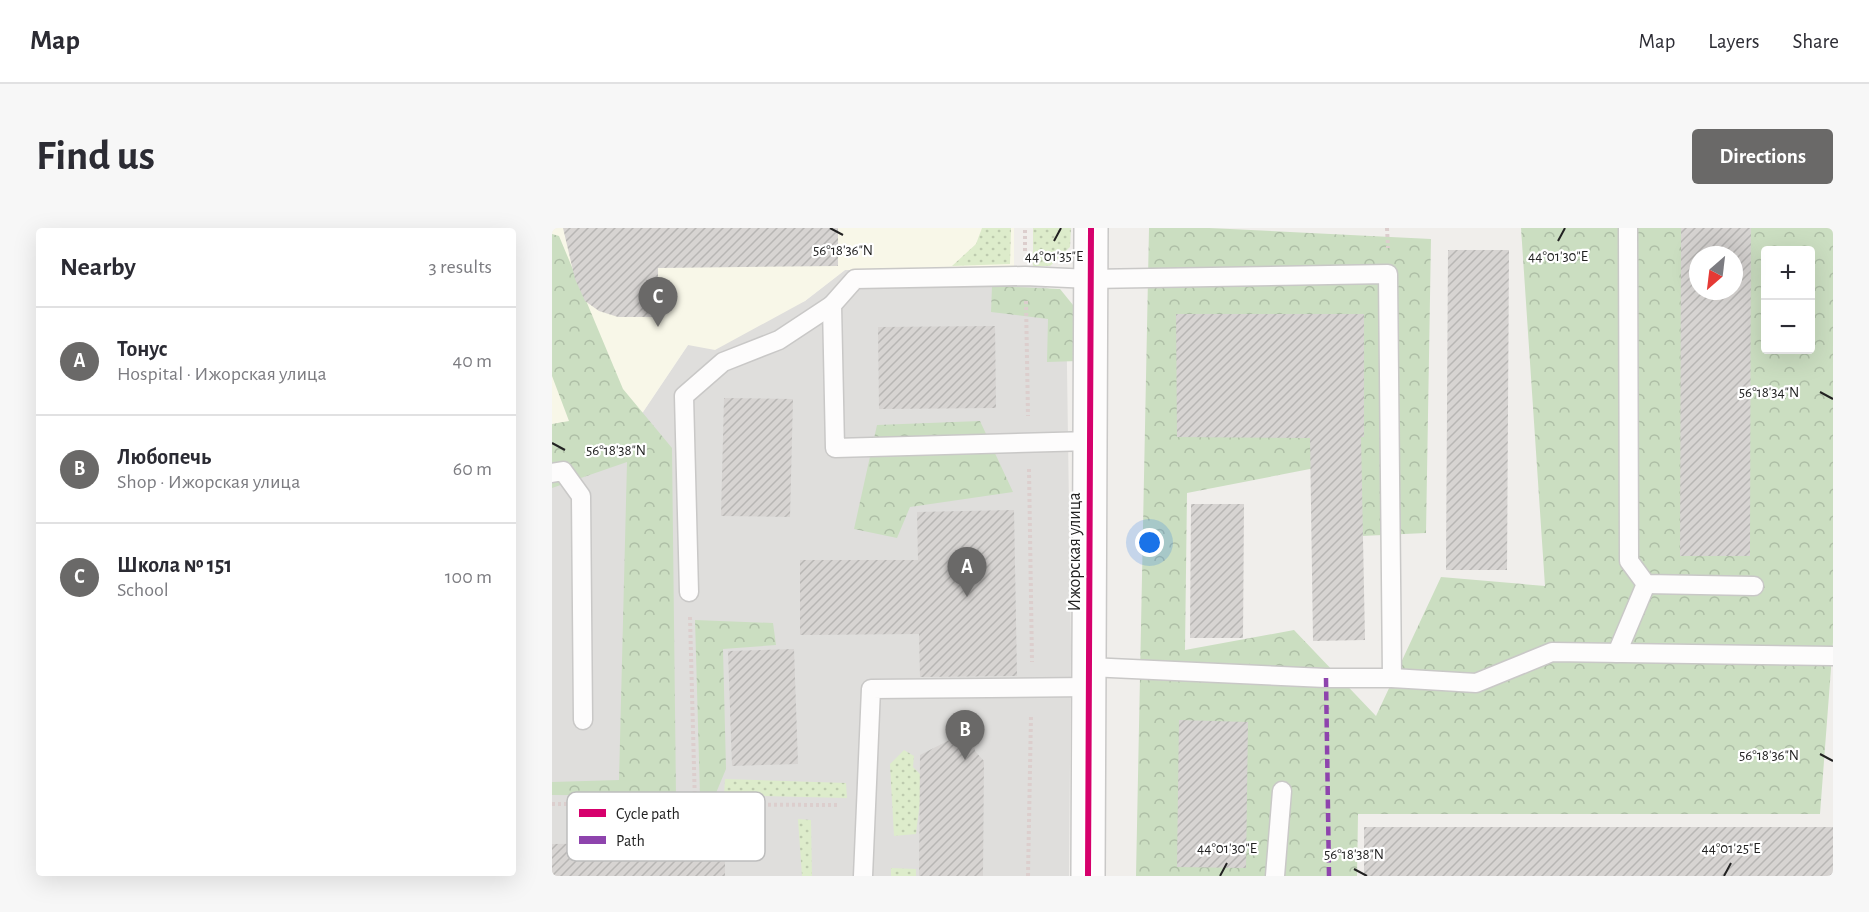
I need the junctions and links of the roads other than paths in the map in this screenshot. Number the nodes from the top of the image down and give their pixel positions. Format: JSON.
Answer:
{"nodes":[{"id":1,"x":1090,"y":228,"type":"edge"},
{"id":2,"x":1628,"y":228,"type":"edge"},
{"id":3,"x":1090,"y":279,"type":"junction"},
{"id":4,"x":832,"y":305,"type":"junction"},
{"id":5,"x":1091,"y":441,"type":"junction"},
{"id":6,"x":552,"y":473,"type":"edge"},
{"id":7,"x":1646,"y":584,"type":"junction"},
{"id":8,"x":1754,"y":586,"type":"dead end"},
{"id":9,"x":689,"y":592,"type":"road end"},
{"id":10,"x":1617,"y":653,"type":"junction"},
{"id":11,"x":1833,"y":656,"type":"edge"},
{"id":12,"x":1089,"y":677,"type":"junction"},
{"id":13,"x":1392,"y":678,"type":"junction"},
{"id":14,"x":583,"y":720,"type":"dead end"},
{"id":15,"x":1282,"y":791,"type":"dead end"},
{"id":16,"x":863,"y":876,"type":"edge"},
{"id":17,"x":1088,"y":876,"type":"edge"},
{"id":18,"x":1275,"y":876,"type":"edge"}],
"edges":[{"from":1,"to":3,"type":"street","name":"Ижорская улица"},
{"from":2,"to":7,"type":"lane"},
{"from":3,"to":4,"type":"lane"},
{"from":3,"to":5,"type":"street","name":"Ижорская улица"},
{"from":3,"to":13,"type":"lane"},
{"from":4,"to":5,"type":"lane"},
{"from":4,"to":9,"type":"lane"},
{"from":5,"to":12,"type":"street","name":"Ижорская улица"},
{"from":6,"to":14,"type":"lane"},
{"from":7,"to":8,"type":"lane"},
{"from":7,"to":10,"type":"lane"},
{"from":10,"to":11,"type":"lane"},
{"from":10,"to":13,"type":"lane"},
{"from":12,"to":13,"type":"lane"},
{"from":12,"to":16,"type":"lane"},
{"from":12,"to":17,"type":"street","name":"Ижорская улица"},
{"from":15,"to":18,"type":"lane"}]}
